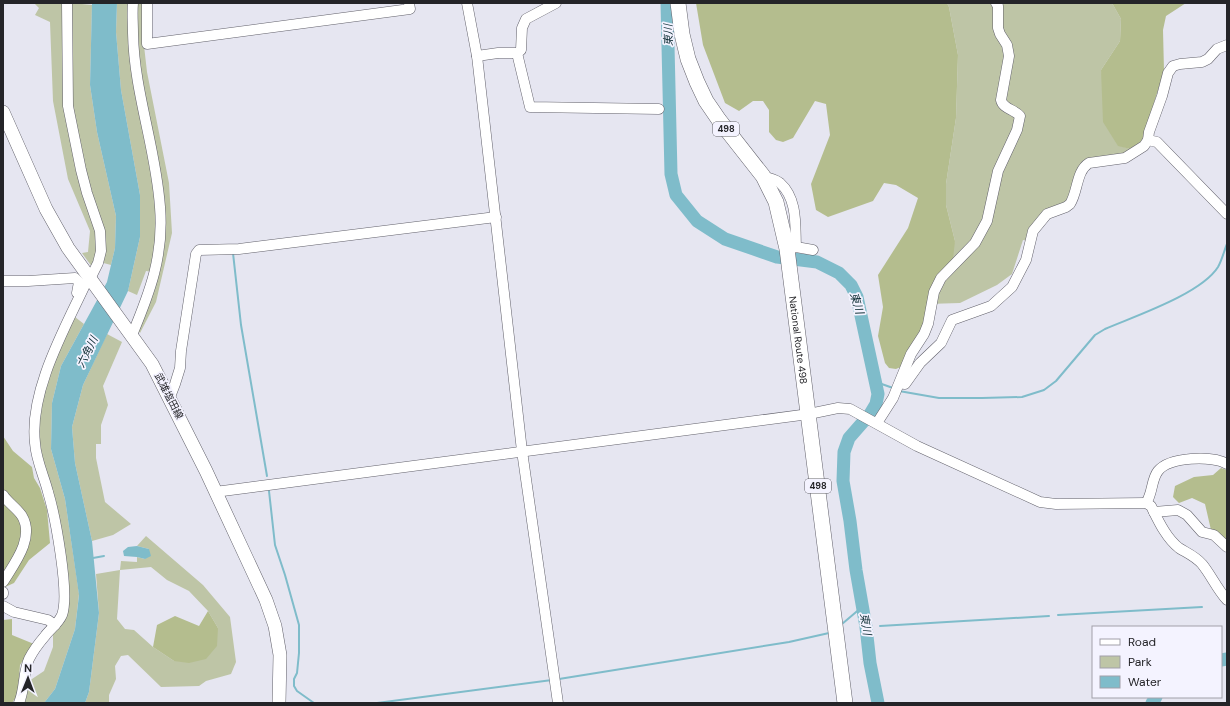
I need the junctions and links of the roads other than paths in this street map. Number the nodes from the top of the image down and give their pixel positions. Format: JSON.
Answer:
{"nodes":[{"id":1,"x":67,"y":3,"type":"edge"},
{"id":2,"x":133,"y":3,"type":"edge"},
{"id":3,"x":147,"y":3,"type":"edge"},
{"id":4,"x":409,"y":3,"type":"edge"},
{"id":5,"x":467,"y":3,"type":"edge"},
{"id":6,"x":556,"y":3,"type":"edge"},
{"id":7,"x":678,"y":3,"type":"edge"},
{"id":8,"x":996,"y":3,"type":"edge"},
{"id":9,"x":1227,"y":44,"type":"edge"},
{"id":10,"x":517,"y":53,"type":"junction"},
{"id":11,"x":477,"y":56,"type":"junction"},
{"id":12,"x":659,"y":109,"type":"dead end"},
{"id":13,"x":3,"y":112,"type":"edge"},
{"id":14,"x":1148,"y":140,"type":"junction"},
{"id":15,"x":1227,"y":214,"type":"edge"},
{"id":16,"x":496,"y":217,"type":"junction"},
{"id":17,"x":791,"y":248,"type":"junction"},
{"id":18,"x":813,"y":250,"type":"dead end"},
{"id":19,"x":91,"y":280,"type":"junction"},
{"id":20,"x":3,"y":281,"type":"edge"},
{"id":21,"x":76,"y":305,"type":"junction"},
{"id":22,"x":131,"y":334,"type":"junction"},
{"id":23,"x":900,"y":383,"type":"junction"},
{"id":24,"x":170,"y":397,"type":"junction"},
{"id":25,"x":809,"y":414,"type":"junction"},
{"id":26,"x":875,"y":422,"type":"junction"},
{"id":27,"x":522,"y":451,"type":"junction"},
{"id":28,"x":1227,"y":464,"type":"edge"},
{"id":29,"x":215,"y":492,"type":"junction"},
{"id":30,"x":3,"y":495,"type":"edge"},
{"id":31,"x":1146,"y":503,"type":"junction"},
{"id":32,"x":1154,"y":512,"type":"junction"},
{"id":33,"x":1227,"y":547,"type":"edge"},
{"id":34,"x":3,"y":582,"type":"edge"},
{"id":35,"x":1227,"y":600,"type":"edge"},
{"id":36,"x":3,"y":606,"type":"edge"},
{"id":37,"x":55,"y":625,"type":"junction"},
{"id":38,"x":19,"y":703,"type":"edge"},
{"id":39,"x":280,"y":703,"type":"edge"},
{"id":40,"x":558,"y":703,"type":"edge"},
{"id":41,"x":845,"y":703,"type":"edge"}],
"edges":[{"from":1,"to":19,"type":"street"},
{"from":2,"to":22,"type":"street"},
{"from":3,"to":4,"type":"street"},
{"from":5,"to":11,"type":"street"},
{"from":6,"to":10,"type":"street"},
{"from":7,"to":17,"type":"highway","name":"National Route 498","number":"498"},
{"from":8,"to":23,"type":"street"},
{"from":9,"to":14,"type":"street"},
{"from":10,"to":11,"type":"street"},
{"from":10,"to":12,"type":"street"},
{"from":11,"to":16,"type":"street"},
{"from":13,"to":19,"type":"main road","name":"武雄塩田線"},
{"from":14,"to":15,"type":"street"},
{"from":14,"to":23,"type":"street"},
{"from":16,"to":24,"type":"street"},
{"from":16,"to":27,"type":"street"},
{"from":17,"to":18,"type":"street"},
{"from":17,"to":25,"type":"highway","name":"National Route 498","number":"498"},
{"from":19,"to":21,"type":"street"},
{"from":19,"to":22,"type":"main road","name":"武雄塩田線"},
{"from":20,"to":21,"type":"street"},
{"from":21,"to":37,"type":"street"},
{"from":22,"to":24,"type":"main road","name":"武雄塩田線"},
{"from":23,"to":26,"type":"street"},
{"from":24,"to":29,"type":"main road","name":"武雄塩田線"},
{"from":25,"to":26,"type":"street"},
{"from":25,"to":27,"type":"street"},
{"from":25,"to":41,"type":"highway","name":"National Route 498","number":"498"},
{"from":26,"to":31,"type":"street"},
{"from":27,"to":29,"type":"street"},
{"from":27,"to":40,"type":"street"},
{"from":28,"to":31,"type":"street"},
{"from":29,"to":39,"type":"main road","name":"武雄塩田線"},
{"from":30,"to":34,"type":"street"},
{"from":31,"to":32,"type":"street"},
{"from":32,"to":33,"type":"street"},
{"from":32,"to":35,"type":"street"},
{"from":36,"to":37,"type":"street"},
{"from":37,"to":38,"type":"street"}]}
